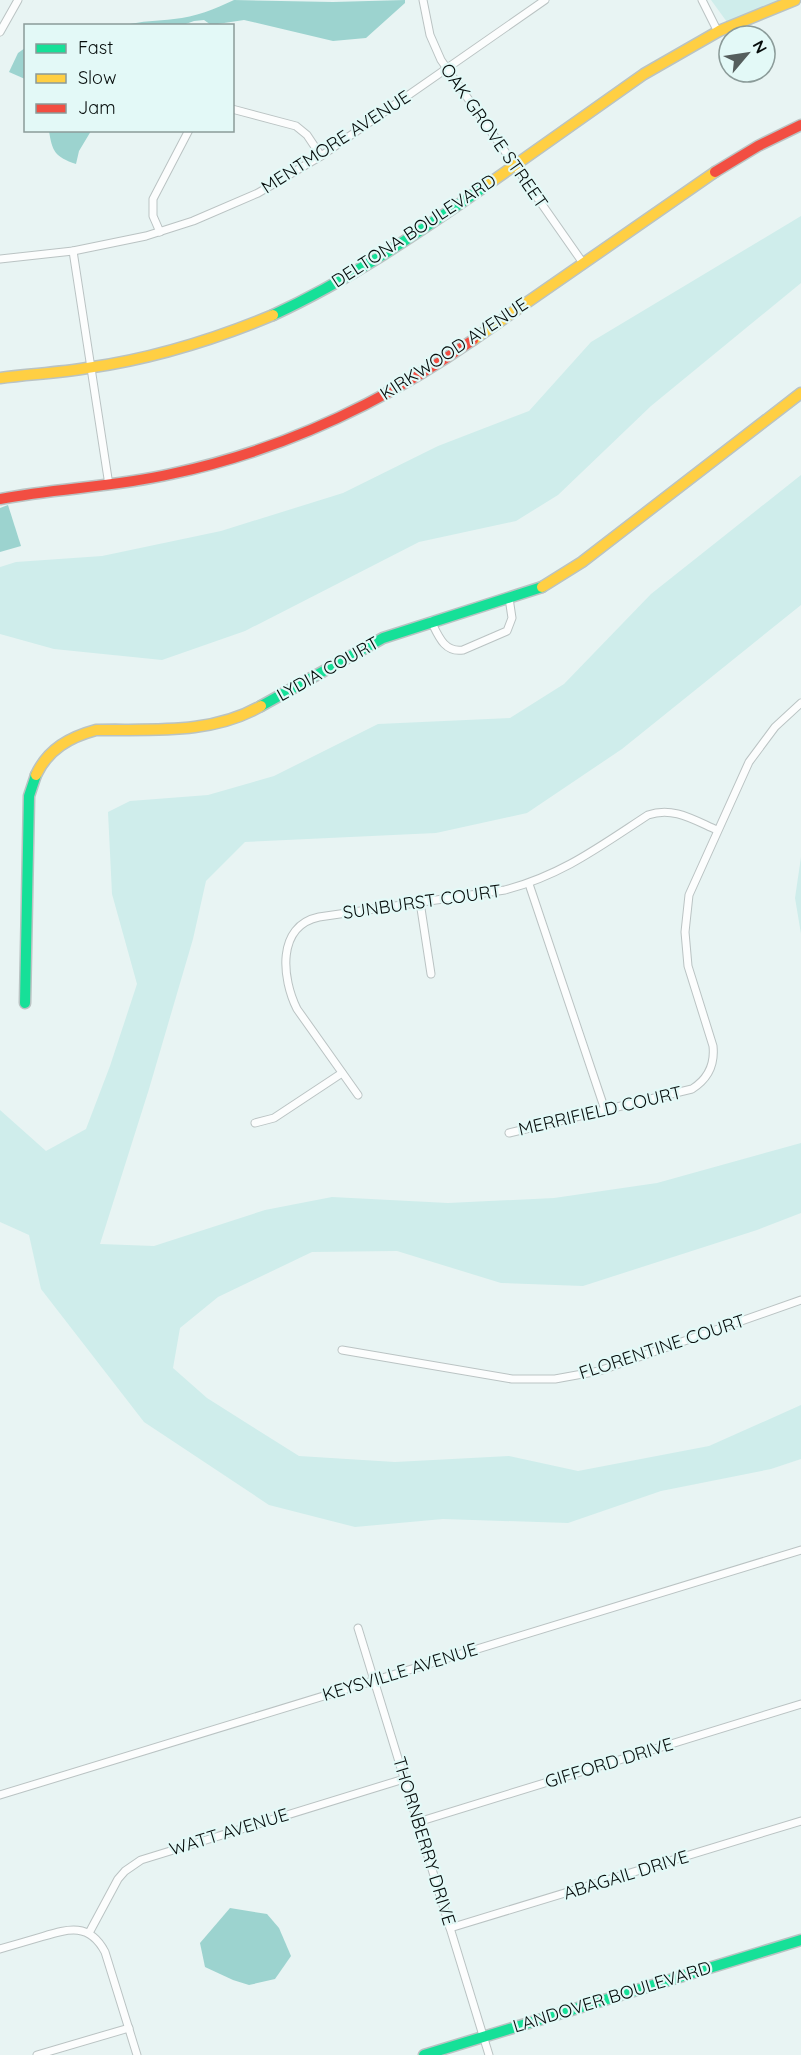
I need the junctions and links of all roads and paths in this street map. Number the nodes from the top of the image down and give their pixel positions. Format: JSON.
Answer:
{"nodes":[{"id":1,"x":18,"y":0,"type":"edge"},
{"id":2,"x":423,"y":0,"type":"edge"},
{"id":3,"x":545,"y":0,"type":"edge"},
{"id":4,"x":702,"y":0,"type":"edge"},
{"id":5,"x":795,"y":0,"type":"edge"},
{"id":6,"x":737,"y":24,"type":"edge"},
{"id":7,"x":717,"y":30,"type":"edge"},
{"id":8,"x":0,"y":32,"type":"edge"},
{"id":9,"x":717,"y":33,"type":"edge"},
{"id":10,"x":447,"y":69,"type":"junction"},
{"id":11,"x":234,"y":110,"type":"edge"},
{"id":12,"x":801,"y":126,"type":"edge"},
{"id":13,"x":188,"y":132,"type":"edge"},
{"id":14,"x":321,"y":156,"type":"junction"},
{"id":15,"x":514,"y":165,"type":"junction"},
{"id":16,"x":160,"y":232,"type":"junction"},
{"id":17,"x":73,"y":251,"type":"junction"},
{"id":18,"x":0,"y":259,"type":"edge"},
{"id":19,"x":583,"y":263,"type":"junction"},
{"id":20,"x":90,"y":368,"type":"junction"},
{"id":21,"x":0,"y":378,"type":"edge"},
{"id":22,"x":801,"y":393,"type":"edge"},
{"id":23,"x":109,"y":485,"type":"junction"},
{"id":24,"x":0,"y":499,"type":"edge"},
{"id":25,"x":508,"y":598,"type":"junction"},
{"id":26,"x":430,"y":621,"type":"junction"},
{"id":27,"x":801,"y":703,"type":"edge"},
{"id":28,"x":717,"y":830,"type":"junction"},
{"id":29,"x":529,"y":884,"type":"junction"},
{"id":30,"x":420,"y":902,"type":"junction"},
{"id":31,"x":431,"y":974,"type":"dead end"},
{"id":32,"x":26,"y":1003,"type":"dead end"},
{"id":33,"x":342,"y":1073,"type":"junction"},
{"id":34,"x":358,"y":1095,"type":"dead end"},
{"id":35,"x":604,"y":1110,"type":"junction"},
{"id":36,"x":255,"y":1123,"type":"dead end"},
{"id":37,"x":509,"y":1132,"type":"dead end"},
{"id":38,"x":801,"y":1300,"type":"edge"},
{"id":39,"x":342,"y":1350,"type":"dead end"},
{"id":40,"x":801,"y":1550,"type":"edge"},
{"id":41,"x":358,"y":1628,"type":"dead end"},
{"id":42,"x":374,"y":1680,"type":"junction"},
{"id":43,"x":801,"y":1704,"type":"edge"},
{"id":44,"x":405,"y":1779,"type":"junction"},
{"id":45,"x":0,"y":1795,"type":"edge"},
{"id":46,"x":801,"y":1821,"type":"edge"},
{"id":47,"x":418,"y":1822,"type":"junction"},
{"id":48,"x":450,"y":1928,"type":"junction"},
{"id":49,"x":89,"y":1933,"type":"junction"},
{"id":50,"x":801,"y":1940,"type":"edge"},
{"id":51,"x":0,"y":1949,"type":"edge"},
{"id":52,"x":129,"y":2028,"type":"junction"},
{"id":53,"x":483,"y":2037,"type":"junction"},
{"id":54,"x":37,"y":2055,"type":"edge"},
{"id":55,"x":137,"y":2055,"type":"edge"},
{"id":56,"x":424,"y":2055,"type":"edge"},
{"id":57,"x":489,"y":2055,"type":"edge"}],
"edges":[{"from":1,"to":8,"type":"street"},
{"from":2,"to":10,"type":"street","name":"OAK GROVE STREET"},
{"from":3,"to":10,"type":"street","name":"MENTMORE AVENUE"},
{"from":4,"to":7,"type":"street"},
{"from":5,"to":6,"type":"street","name":"DELTONA BOULEVARD"},
{"from":9,"to":15,"type":"street","name":"DELTONA BOULEVARD"},
{"from":10,"to":14,"type":"street","name":"MENTMORE AVENUE"},
{"from":10,"to":15,"type":"street","name":"OAK GROVE STREET"},
{"from":11,"to":14,"type":"street"},
{"from":12,"to":19,"type":"street","name":"KIRKWOOD AVENUE"},
{"from":13,"to":16,"type":"street"},
{"from":14,"to":16,"type":"street","name":"MENTMORE AVENUE"},
{"from":15,"to":19,"type":"street","name":"OAK GROVE STREET"},
{"from":15,"to":20,"type":"street","name":"DELTONA BOULEVARD"},
{"from":16,"to":17,"type":"street","name":"MENTMORE AVENUE"},
{"from":17,"to":18,"type":"street","name":"MENTMORE AVENUE"},
{"from":17,"to":20,"type":"street"},
{"from":19,"to":23,"type":"street","name":"KIRKWOOD AVENUE"},
{"from":20,"to":21,"type":"street","name":"DELTONA BOULEVARD"},
{"from":20,"to":23,"type":"street"},
{"from":22,"to":25,"type":"street","name":"LYDIA COURT"},
{"from":23,"to":24,"type":"street","name":"KIRKWOOD AVENUE"},
{"from":25,"to":26,"type":"street","name":"LYDIA COURT"},
{"from":25,"to":26,"type":"street"},
{"from":26,"to":32,"type":"street","name":"LYDIA COURT"},
{"from":27,"to":28,"type":"street","name":"MERRIFIELD COURT"},
{"from":28,"to":29,"type":"street","name":"SUNBURST COURT"},
{"from":28,"to":35,"type":"street","name":"MERRIFIELD COURT"},
{"from":29,"to":30,"type":"street","name":"SUNBURST COURT"},
{"from":29,"to":35,"type":"street"},
{"from":30,"to":31,"type":"street"},
{"from":30,"to":33,"type":"street","name":"SUNBURST COURT"},
{"from":33,"to":34,"type":"street","name":"SUNBURST COURT"},
{"from":33,"to":36,"type":"street"},
{"from":35,"to":37,"type":"street","name":"MERRIFIELD COURT"},
{"from":38,"to":39,"type":"street","name":"FLORENTINE COURT"},
{"from":40,"to":42,"type":"street","name":"KEYSVILLE AVENUE"},
{"from":41,"to":42,"type":"street","name":"THORNBERRY DRIVE"},
{"from":42,"to":44,"type":"street","name":"THORNBERRY DRIVE"},
{"from":42,"to":45,"type":"street","name":"KEYSVILLE AVENUE"},
{"from":43,"to":47,"type":"street","name":"GIFFORD DRIVE"},
{"from":44,"to":47,"type":"street","name":"THORNBERRY DRIVE"},
{"from":44,"to":49,"type":"street","name":"WATT AVENUE"},
{"from":46,"to":48,"type":"street","name":"ABAGAIL DRIVE"},
{"from":47,"to":48,"type":"street","name":"THORNBERRY DRIVE"},
{"from":48,"to":53,"type":"street","name":"THORNBERRY DRIVE"},
{"from":49,"to":51,"type":"street"},
{"from":49,"to":52,"type":"street"},
{"from":50,"to":53,"type":"street","name":"LANDOVER BOULEVARD"},
{"from":52,"to":54,"type":"street"},
{"from":52,"to":55,"type":"street"},
{"from":53,"to":56,"type":"street","name":"LANDOVER BOULEVARD"},
{"from":53,"to":57,"type":"street","name":"THORNBERRY DRIVE"}]}
